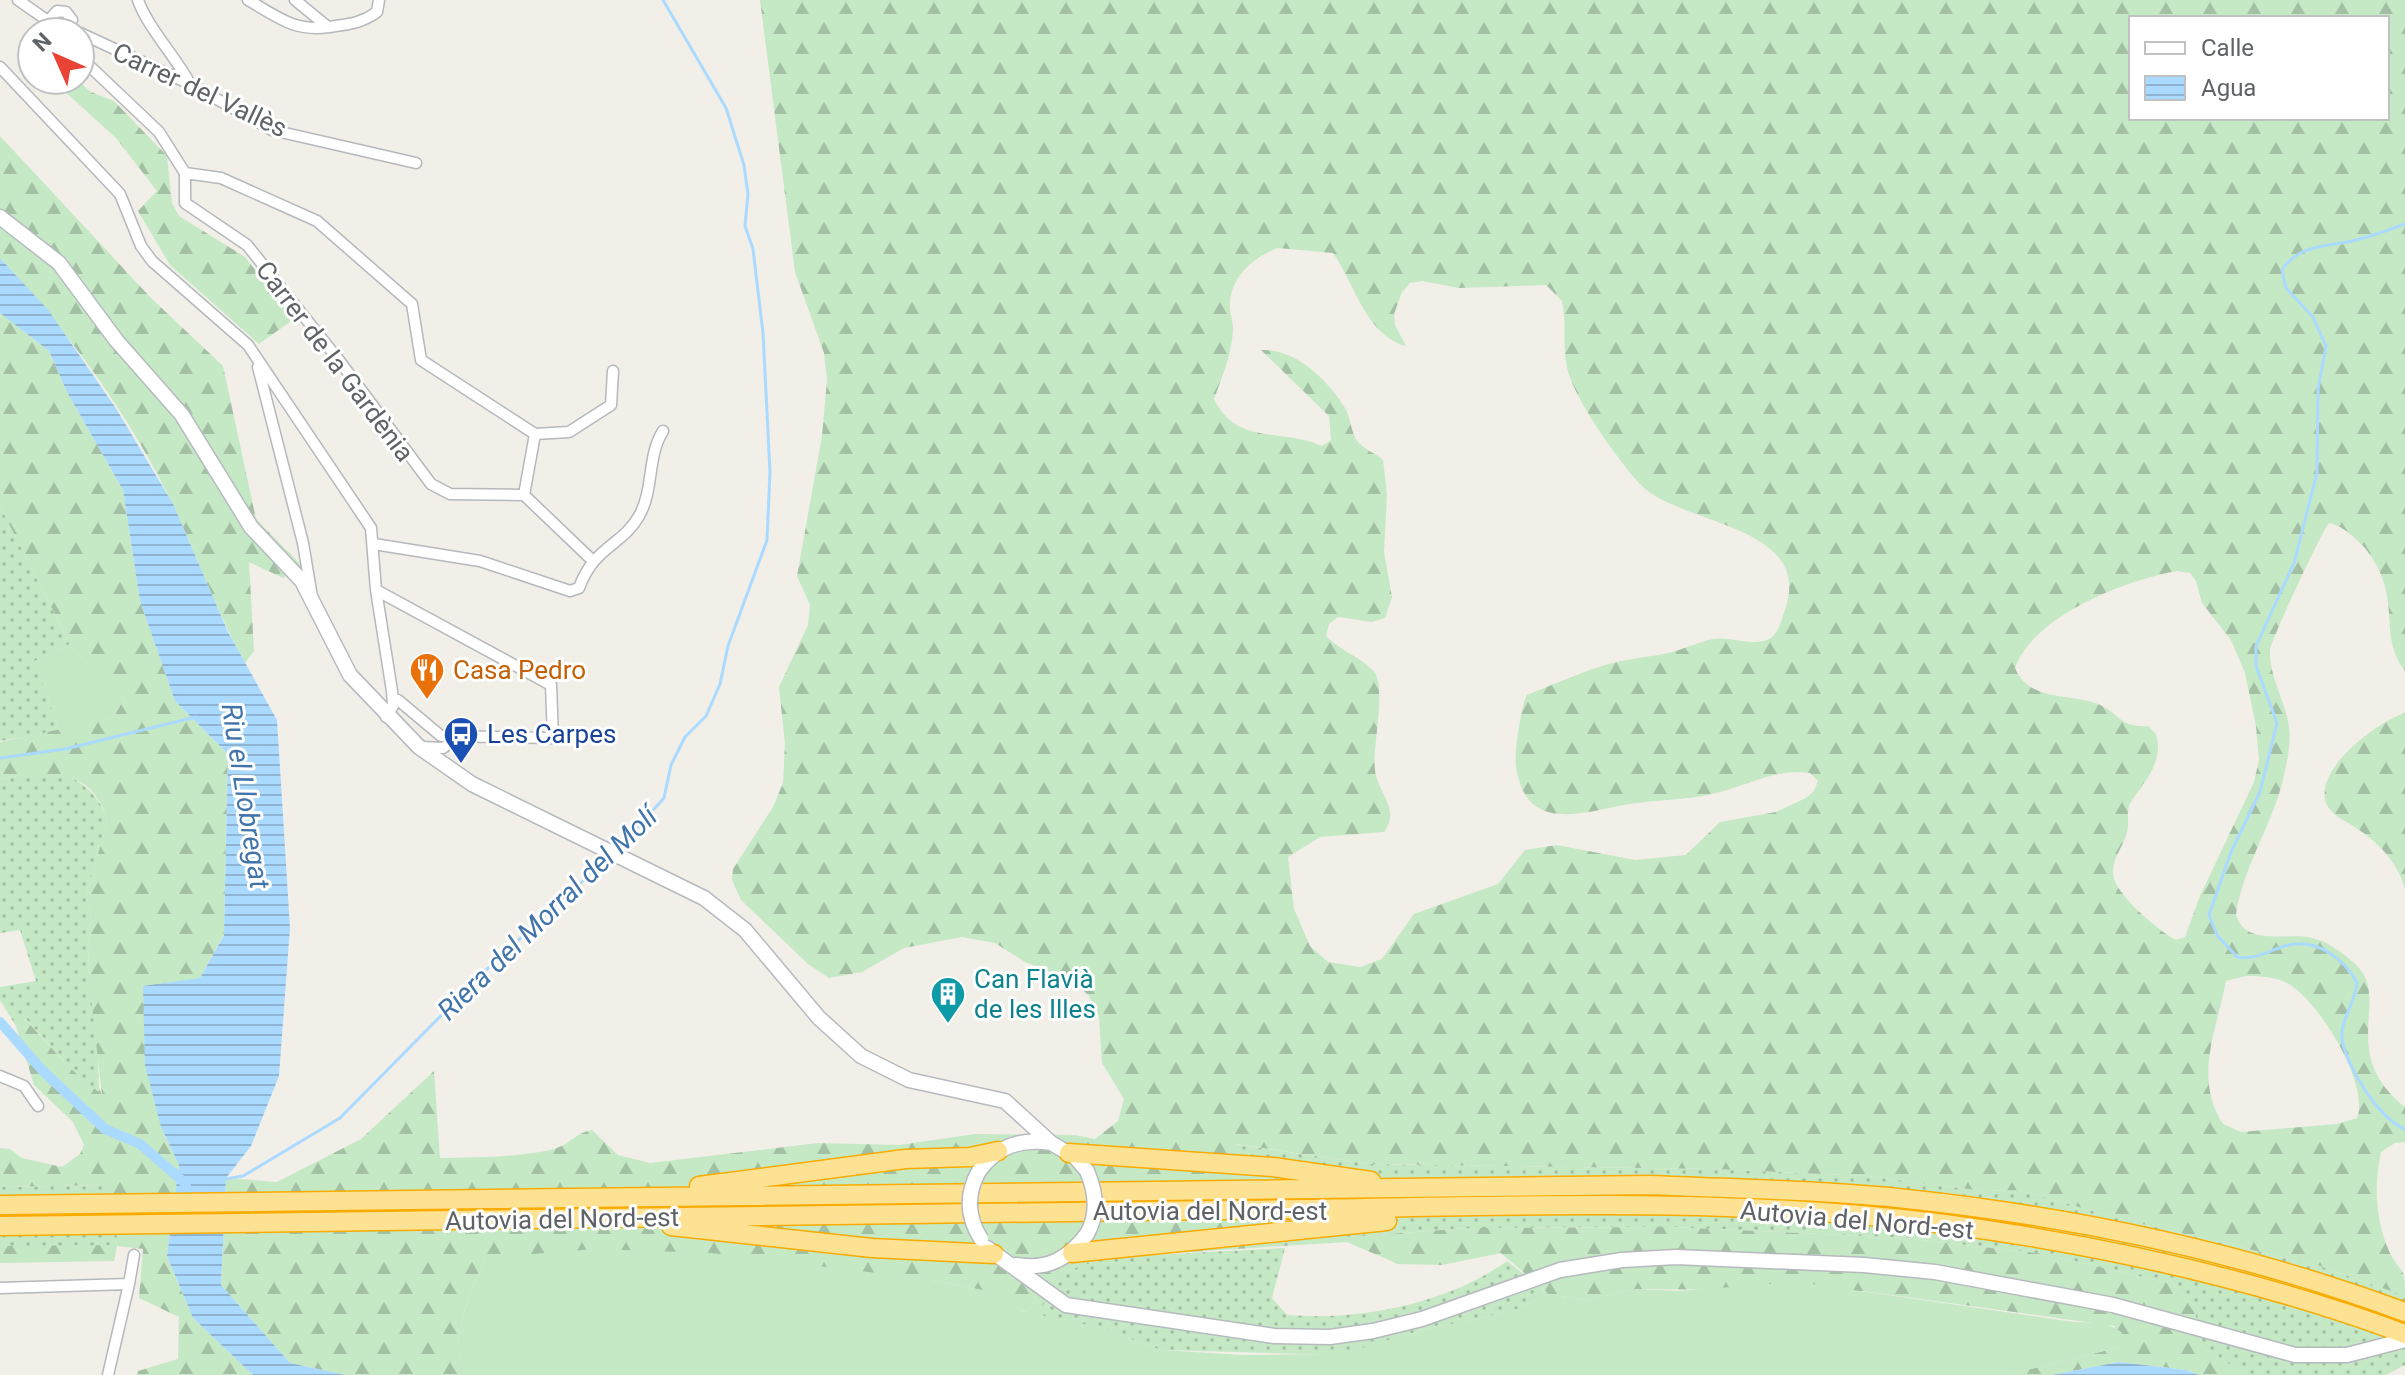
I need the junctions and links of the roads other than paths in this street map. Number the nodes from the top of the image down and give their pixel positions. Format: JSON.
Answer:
{"nodes":[{"id":1,"x":18,"y":0,"type":"edge"},
{"id":2,"x":138,"y":0,"type":"edge"},
{"id":3,"x":248,"y":0,"type":"edge"},
{"id":4,"x":295,"y":0,"type":"edge"},
{"id":5,"x":379,"y":0,"type":"edge"},
{"id":6,"x":41,"y":16,"type":"edge"},
{"id":7,"x":328,"y":27,"type":"junction"},
{"id":8,"x":96,"y":41,"type":"edge"},
{"id":9,"x":0,"y":67,"type":"edge"},
{"id":10,"x":96,"y":72,"type":"edge"},
{"id":11,"x":190,"y":84,"type":"junction"},
{"id":12,"x":416,"y":163,"type":"dead end"},
{"id":13,"x":185,"y":173,"type":"junction"},
{"id":14,"x":0,"y":217,"type":"edge"},
{"id":15,"x":256,"y":358,"type":"junction"},
{"id":16,"x":613,"y":371,"type":"dead end"},
{"id":17,"x":663,"y":431,"type":"dead end"},
{"id":18,"x":535,"y":434,"type":"junction"},
{"id":19,"x":524,"y":495,"type":"junction"},
{"id":20,"x":374,"y":544,"type":"junction"},
{"id":21,"x":592,"y":560,"type":"junction"},
{"id":22,"x":376,"y":590,"type":"junction"},
{"id":23,"x":313,"y":599,"type":"junction"},
{"id":24,"x":395,"y":696,"type":"junction"},
{"id":25,"x":386,"y":717,"type":"junction"},
{"id":26,"x":406,"y":736,"type":"junction"},
{"id":27,"x":457,"y":738,"type":"junction"},
{"id":28,"x":419,"y":747,"type":"junction"},
{"id":29,"x":453,"y":773,"type":"junction"},
{"id":30,"x":0,"y":1076,"type":"edge"},
{"id":31,"x":993,"y":1098,"type":"junction"},
{"id":32,"x":38,"y":1106,"type":"dead end"},
{"id":33,"x":1051,"y":1143,"type":"junction"},
{"id":34,"x":1003,"y":1148,"type":"junction"},
{"id":35,"x":1069,"y":1153,"type":"junction"},
{"id":36,"x":1409,"y":1188,"type":"junction"},
{"id":37,"x":607,"y":1196,"type":"junction"},
{"id":38,"x":0,"y":1205,"type":"edge"},
{"id":39,"x":1480,"y":1209,"type":"junction"},
{"id":40,"x":617,"y":1218,"type":"junction"},
{"id":41,"x":0,"y":1226,"type":"edge"},
{"id":42,"x":1072,"y":1253,"type":"junction"},
{"id":43,"x":994,"y":1254,"type":"junction"},
{"id":44,"x":134,"y":1255,"type":"dead end"},
{"id":45,"x":1052,"y":1264,"type":"junction"},
{"id":46,"x":1014,"y":1265,"type":"junction"},
{"id":47,"x":129,"y":1284,"type":"junction"},
{"id":48,"x":0,"y":1288,"type":"edge"},
{"id":49,"x":1049,"y":1296,"type":"junction"},
{"id":50,"x":2405,"y":1312,"type":"edge"},
{"id":51,"x":2405,"y":1334,"type":"edge"},
{"id":52,"x":2405,"y":1340,"type":"edge"},
{"id":53,"x":108,"y":1375,"type":"edge"}],
"edges":[{"from":1,"to":6,"type":"street"},
{"from":2,"to":11,"type":"street"},
{"from":3,"to":7,"type":"street"},
{"from":4,"to":7,"type":"street"},
{"from":5,"to":7,"type":"street"},
{"from":8,"to":11,"type":"street","name":"Carrer del Vallès"},
{"from":9,"to":15,"type":"street"},
{"from":10,"to":13,"type":"street"},
{"from":11,"to":12,"type":"street","name":"Carrer del Vallès"},
{"from":13,"to":18,"type":"street"},
{"from":13,"to":19,"type":"street","name":"Carrer de la Gardènia"},
{"from":14,"to":23,"type":"main road"},
{"from":15,"to":20,"type":"street"},
{"from":15,"to":23,"type":"street"},
{"from":16,"to":18,"type":"street"},
{"from":17,"to":21,"type":"street"},
{"from":18,"to":19,"type":"street"},
{"from":19,"to":21,"type":"street"},
{"from":20,"to":21,"type":"street"},
{"from":20,"to":22,"type":"street"},
{"from":22,"to":24,"type":"street"},
{"from":22,"to":27,"type":"street"},
{"from":23,"to":25,"type":"main road"},
{"from":24,"to":25,"type":"street"},
{"from":24,"to":26,"type":"street"},
{"from":24,"to":27,"type":"street"},
{"from":25,"to":26,"type":"main road"},
{"from":26,"to":28,"type":"main road"},
{"from":27,"to":28,"type":"street"},
{"from":27,"to":29,"type":"street"},
{"from":28,"to":29,"type":"main road"},
{"from":29,"to":31,"type":"main road"},
{"from":30,"to":32,"type":"street"},
{"from":31,"to":33,"type":"main road"},
{"from":31,"to":34,"type":"main road"},
{"from":33,"to":34,"type":"main road"},
{"from":33,"to":35,"type":"main road"},
{"from":34,"to":37,"type":"highway"},
{"from":34,"to":43,"type":"main road","bridge":true},
{"from":35,"to":36,"type":"highway"},
{"from":35,"to":42,"type":"main road","bridge":true},
{"from":36,"to":37,"type":"highway","name":"Autovia del Nord-est"},
{"from":36,"to":50,"type":"highway","name":"Autovia del Nord-est"},
{"from":37,"to":38,"type":"highway","name":"Autovia del Nord-est"},
{"from":39,"to":40,"type":"highway","name":"Autovia del Nord-est"},
{"from":39,"to":42,"type":"highway"},
{"from":39,"to":51,"type":"highway","name":"Autovia del Nord-est"},
{"from":40,"to":41,"type":"highway","name":"Autovia del Nord-est"},
{"from":40,"to":43,"type":"highway"},
{"from":42,"to":45,"type":"main road"},
{"from":43,"to":46,"type":"main road"},
{"from":44,"to":47,"type":"street"},
{"from":45,"to":46,"type":"main road"},
{"from":45,"to":49,"type":"main road"},
{"from":46,"to":49,"type":"main road"},
{"from":47,"to":48,"type":"street"},
{"from":47,"to":53,"type":"street"},
{"from":49,"to":52,"type":"main road"}]}
